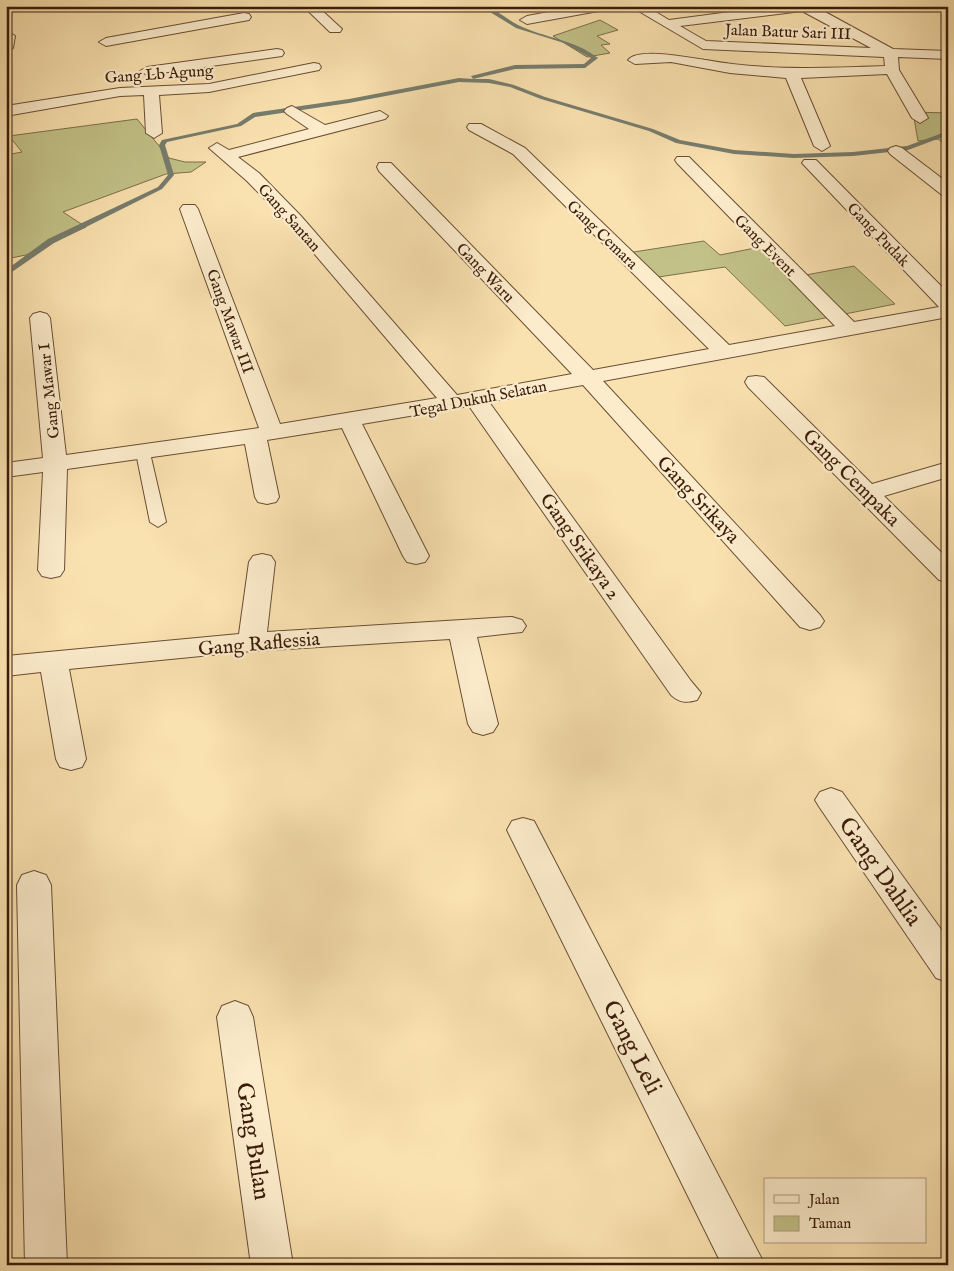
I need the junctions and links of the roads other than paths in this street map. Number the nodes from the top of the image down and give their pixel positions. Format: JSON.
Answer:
{"nodes":[{"id":1,"x":218,"y":6,"type":"edge"},
{"id":2,"x":309,"y":6,"type":"edge"},
{"id":3,"x":604,"y":6,"type":"edge"},
{"id":4,"x":636,"y":6,"type":"edge"},
{"id":5,"x":805,"y":6,"type":"edge"},
{"id":6,"x":245,"y":14,"type":"edge"},
{"id":7,"x":527,"y":20,"type":"dead end"},
{"id":8,"x":667,"y":24,"type":"junction"},
{"id":9,"x":335,"y":29,"type":"dead end"},
{"id":10,"x":6,"y":34,"type":"edge"},
{"id":11,"x":264,"y":38,"type":"dead end"},
{"id":12,"x":106,"y":42,"type":"dead end"},
{"id":13,"x":6,"y":48,"type":"edge"},
{"id":14,"x":277,"y":53,"type":"junction"},
{"id":15,"x":891,"y":53,"type":"junction"},
{"id":16,"x":948,"y":55,"type":"edge"},
{"id":17,"x":635,"y":60,"type":"dead end"},
{"id":18,"x":314,"y":67,"type":"dead end"},
{"id":19,"x":292,"y":70,"type":"junction"},
{"id":20,"x":892,"y":70,"type":"junction"},
{"id":21,"x":147,"y":71,"type":"dead end"},
{"id":22,"x":792,"y":74,"type":"junction"},
{"id":23,"x":151,"y":89,"type":"junction"},
{"id":24,"x":6,"y":111,"type":"edge"},
{"id":25,"x":292,"y":111,"type":"dead end"},
{"id":26,"x":380,"y":116,"type":"dead end"},
{"id":27,"x":920,"y":118,"type":"dead end"},
{"id":28,"x":475,"y":127,"type":"dead end"},
{"id":29,"x":154,"y":132,"type":"dead end"},
{"id":30,"x":324,"y":132,"type":"junction"},
{"id":31,"x":822,"y":146,"type":"dead end"},
{"id":32,"x":896,"y":151,"type":"dead end"},
{"id":33,"x":683,"y":160,"type":"dead end"},
{"id":34,"x":810,"y":163,"type":"dead end"},
{"id":35,"x":385,"y":167,"type":"dead end"},
{"id":36,"x":948,"y":191,"type":"edge"},
{"id":37,"x":189,"y":210,"type":"dead end"},
{"id":38,"x":948,"y":304,"type":"edge"},
{"id":39,"x":948,"y":311,"type":"edge"},
{"id":40,"x":40,"y":318,"type":"dead end"},
{"id":41,"x":849,"y":329,"type":"junction"},
{"id":42,"x":724,"y":352,"type":"junction"},
{"id":43,"x":587,"y":377,"type":"junction"},
{"id":44,"x":756,"y":382,"type":"dead end"},
{"id":45,"x":464,"y":400,"type":"junction"},
{"id":46,"x":350,"y":422,"type":"junction"},
{"id":47,"x":264,"y":433,"type":"junction"},
{"id":48,"x":143,"y":453,"type":"junction"},
{"id":49,"x":55,"y":464,"type":"junction"},
{"id":50,"x":948,"y":469,"type":"edge"},
{"id":51,"x":6,"y":470,"type":"edge"},
{"id":52,"x":868,"y":493,"type":"junction"},
{"id":53,"x":267,"y":497,"type":"dead end"},
{"id":54,"x":158,"y":522,"type":"dead end"},
{"id":55,"x":416,"y":556,"type":"dead end"},
{"id":56,"x":262,"y":562,"type":"dead end"},
{"id":57,"x":944,"y":566,"type":"edge"},
{"id":58,"x":50,"y":570,"type":"dead end"},
{"id":59,"x":810,"y":621,"type":"dead end"},
{"id":60,"x":512,"y":626,"type":"dead end"},
{"id":61,"x":461,"y":629,"type":"junction"},
{"id":62,"x":252,"y":642,"type":"junction"},
{"id":63,"x":52,"y":662,"type":"junction"},
{"id":64,"x":6,"y":666,"type":"edge"},
{"id":65,"x":688,"y":693,"type":"dead end"},
{"id":66,"x":483,"y":724,"type":"dead end"},
{"id":67,"x":71,"y":759,"type":"dead end"},
{"id":68,"x":832,"y":800,"type":"dead end"},
{"id":69,"x":523,"y":830,"type":"dead end"},
{"id":70,"x":34,"y":885,"type":"dead end"},
{"id":71,"x":948,"y":967,"type":"edge"},
{"id":72,"x":235,"y":1017,"type":"dead end"},
{"id":73,"x":46,"y":1265,"type":"edge"},
{"id":74,"x":272,"y":1265,"type":"edge"},
{"id":75,"x":744,"y":1265,"type":"edge"}],
"edges":[{"from":1,"to":6,"type":"street"},
{"from":2,"to":9,"type":"street"},
{"from":3,"to":7,"type":"street"},
{"from":4,"to":8,"type":"street","name":"Jalan Batur Sari III"},
{"from":5,"to":8,"type":"street"},
{"from":5,"to":15,"type":"street"},
{"from":6,"to":12,"type":"street"},
{"from":8,"to":15,"type":"street","name":"Jalan Batur Sari III"},
{"from":10,"to":13,"type":"street"},
{"from":11,"to":14,"type":"street"},
{"from":14,"to":19,"type":"street"},
{"from":14,"to":21,"type":"street"},
{"from":15,"to":16,"type":"street","name":"Jalan Batur Sari III"},
{"from":15,"to":20,"type":"street"},
{"from":17,"to":22,"type":"street"},
{"from":18,"to":19,"type":"street","name":"Gang Lb Agung"},
{"from":19,"to":23,"type":"street","name":"Gang Lb Agung"},
{"from":20,"to":22,"type":"street"},
{"from":20,"to":27,"type":"street"},
{"from":22,"to":31,"type":"street"},
{"from":23,"to":24,"type":"street","name":"Gang Lb Agung"},
{"from":23,"to":29,"type":"street"},
{"from":25,"to":30,"type":"street"},
{"from":26,"to":30,"type":"street","name":"Gang Santan"},
{"from":28,"to":42,"type":"street","name":"Gang Cemara"},
{"from":30,"to":45,"type":"street","name":"Gang Santan"},
{"from":32,"to":36,"type":"street"},
{"from":33,"to":41,"type":"street","name":"Gang Event"},
{"from":34,"to":38,"type":"street","name":"Gang Pudak"},
{"from":35,"to":43,"type":"street","name":"Gang Waru"},
{"from":37,"to":47,"type":"street","name":"Gang Mawar III"},
{"from":39,"to":41,"type":"street","name":"Tegal Dukuh Selatan"},
{"from":40,"to":49,"type":"street","name":"Gang Mawar I"},
{"from":41,"to":42,"type":"street","name":"Tegal Dukuh Selatan"},
{"from":42,"to":43,"type":"street","name":"Tegal Dukuh Selatan"},
{"from":43,"to":45,"type":"street","name":"Tegal Dukuh Selatan"},
{"from":43,"to":59,"type":"street","name":"Gang Srikaya"},
{"from":44,"to":52,"type":"street","name":"Gang Cempaka"},
{"from":45,"to":46,"type":"street","name":"Tegal Dukuh Selatan"},
{"from":45,"to":65,"type":"street","name":"Gang Srikaya 2"},
{"from":46,"to":47,"type":"street","name":"Tegal Dukuh Selatan"},
{"from":46,"to":55,"type":"street"},
{"from":47,"to":48,"type":"street","name":"Tegal Dukuh Selatan"},
{"from":47,"to":53,"type":"street","name":"Gang Mawar III"},
{"from":48,"to":49,"type":"street","name":"Tegal Dukuh Selatan"},
{"from":48,"to":54,"type":"lane"},
{"from":49,"to":51,"type":"street","name":"Tegal Dukuh Selatan"},
{"from":49,"to":58,"type":"street","name":"Gang Mawar I"},
{"from":50,"to":52,"type":"street"},
{"from":52,"to":57,"type":"street","name":"Gang Cempaka"},
{"from":56,"to":62,"type":"street"},
{"from":60,"to":61,"type":"street","name":"Gang Raflessia"},
{"from":61,"to":62,"type":"street","name":"Gang Raflessia"},
{"from":61,"to":66,"type":"street"},
{"from":62,"to":63,"type":"street","name":"Gang Raflessia"},
{"from":63,"to":64,"type":"street","name":"Gang Raflessia"},
{"from":63,"to":67,"type":"street"},
{"from":68,"to":71,"type":"street","name":"Gang Dahlia"},
{"from":69,"to":75,"type":"street","name":"Gang Leli"},
{"from":70,"to":73,"type":"street"},
{"from":72,"to":74,"type":"street","name":"Gang Bulan"}]}
